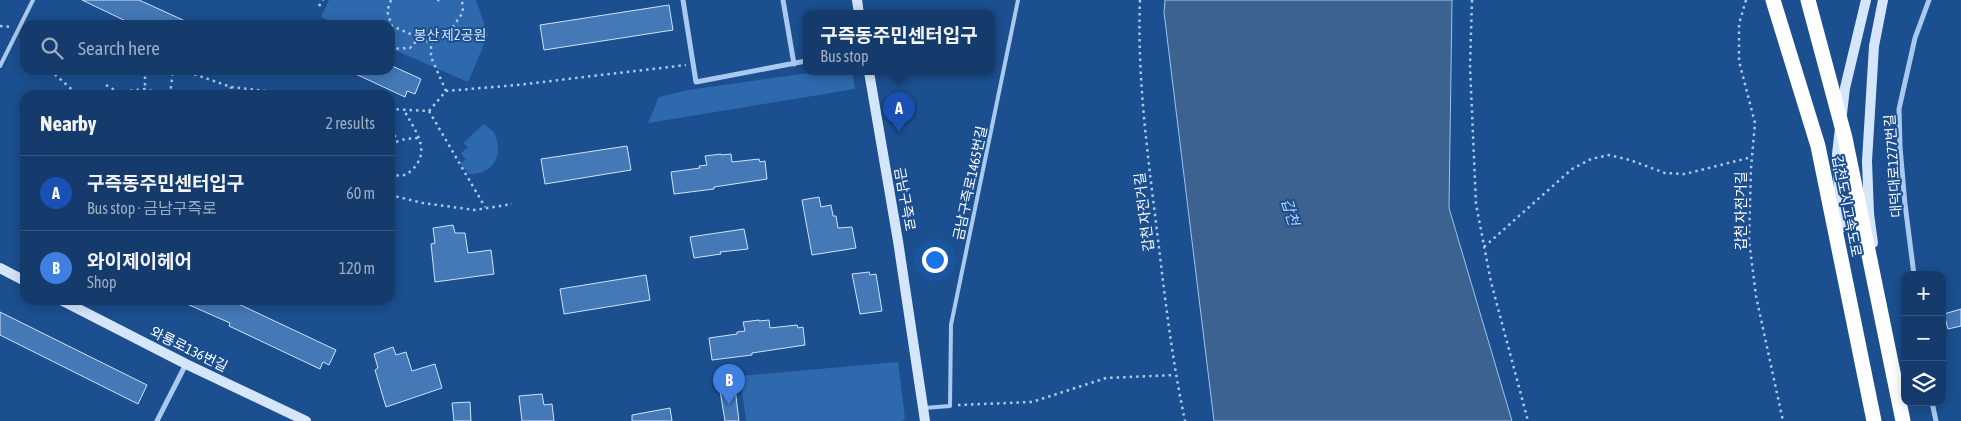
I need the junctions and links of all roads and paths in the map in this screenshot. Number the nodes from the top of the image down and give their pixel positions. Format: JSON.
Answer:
{"nodes":[{"id":1,"x":33,"y":0,"type":"edge"},
{"id":2,"x":323,"y":0,"type":"edge"},
{"id":3,"x":390,"y":0,"type":"edge"},
{"id":4,"x":437,"y":0,"type":"edge"},
{"id":5,"x":443,"y":0,"type":"edge"},
{"id":6,"x":462,"y":0,"type":"edge"},
{"id":7,"x":683,"y":0,"type":"edge"},
{"id":8,"x":783,"y":0,"type":"edge"},
{"id":9,"x":1018,"y":0,"type":"edge"},
{"id":10,"x":1140,"y":0,"type":"edge"},
{"id":11,"x":1472,"y":0,"type":"edge"},
{"id":12,"x":1746,"y":0,"type":"edge"},
{"id":13,"x":1773,"y":0,"type":"edge"},
{"id":14,"x":1808,"y":0,"type":"edge"},
{"id":15,"x":1866,"y":0,"type":"edge"},
{"id":16,"x":1883,"y":0,"type":"edge"},
{"id":17,"x":1929,"y":0,"type":"edge"},
{"id":18,"x":319,"y":6,"type":"dead end"},
{"id":19,"x":23,"y":20,"type":"edge"},
{"id":20,"x":390,"y":20,"type":"edge"},
{"id":21,"x":20,"y":26,"type":"edge"},
{"id":22,"x":395,"y":27,"type":"edge"},
{"id":23,"x":419,"y":38,"type":"junction"},
{"id":24,"x":431,"y":43,"type":"junction"},
{"id":25,"x":395,"y":49,"type":"edge"},
{"id":26,"x":803,"y":62,"type":"edge"},
{"id":27,"x":693,"y":64,"type":"dead end"},
{"id":28,"x":794,"y":64,"type":"junction"},
{"id":29,"x":0,"y":66,"type":"edge"},
{"id":30,"x":56,"y":75,"type":"edge"},
{"id":31,"x":145,"y":75,"type":"edge"},
{"id":32,"x":173,"y":75,"type":"edge"},
{"id":33,"x":196,"y":75,"type":"edge"},
{"id":34,"x":869,"y":75,"type":"edge"},
{"id":35,"x":106,"y":85,"type":"dead end"},
{"id":36,"x":231,"y":87,"type":"junction"},
{"id":37,"x":145,"y":89,"type":"junction"},
{"id":38,"x":72,"y":90,"type":"edge"},
{"id":39,"x":115,"y":90,"type":"edge"},
{"id":40,"x":136,"y":90,"type":"edge"},
{"id":41,"x":148,"y":90,"type":"edge"},
{"id":42,"x":171,"y":90,"type":"edge"},
{"id":43,"x":230,"y":90,"type":"edge"},
{"id":44,"x":254,"y":90,"type":"edge"},
{"id":45,"x":446,"y":91,"type":"junction"},
{"id":46,"x":395,"y":109,"type":"edge"},
{"id":47,"x":404,"y":110,"type":"junction"},
{"id":48,"x":429,"y":111,"type":"junction"},
{"id":49,"x":395,"y":136,"type":"edge"},
{"id":50,"x":418,"y":138,"type":"junction"},
{"id":51,"x":398,"y":140,"type":"junction"},
{"id":52,"x":395,"y":142,"type":"edge"},
{"id":53,"x":1752,"y":157,"type":"junction"},
{"id":54,"x":395,"y":175,"type":"edge"},
{"id":55,"x":395,"y":196,"type":"edge"},
{"id":56,"x":512,"y":204,"type":"dead end"},
{"id":57,"x":486,"y":208,"type":"junction"},
{"id":58,"x":1484,"y":247,"type":"junction"},
{"id":59,"x":0,"y":268,"type":"edge"},
{"id":60,"x":1914,"y":271,"type":"edge"},
{"id":61,"x":20,"y":278,"type":"edge"},
{"id":62,"x":71,"y":305,"type":"edge"},
{"id":63,"x":186,"y":364,"type":"junction"},
{"id":64,"x":1175,"y":375,"type":"junction"},
{"id":65,"x":950,"y":406,"type":"junction"},
{"id":66,"x":1933,"y":406,"type":"edge"},
{"id":67,"x":924,"y":408,"type":"junction"},
{"id":68,"x":157,"y":421,"type":"edge"},
{"id":69,"x":306,"y":421,"type":"edge"},
{"id":70,"x":925,"y":421,"type":"edge"},
{"id":71,"x":1185,"y":421,"type":"edge"},
{"id":72,"x":1528,"y":421,"type":"edge"},
{"id":73,"x":1783,"y":421,"type":"edge"},
{"id":74,"x":1874,"y":421,"type":"edge"},
{"id":75,"x":1878,"y":421,"type":"edge"},
{"id":76,"x":1903,"y":421,"type":"edge"},
{"id":77,"x":1907,"y":421,"type":"edge"},
{"id":78,"x":1936,"y":421,"type":"edge"}],
"edges":[{"from":1,"to":19,"type":"lane"},
{"from":2,"to":18,"type":"path"},
{"from":3,"to":20,"type":"path"},
{"from":4,"to":5,"type":"path"},
{"from":6,"to":24,"type":"path"},
{"from":7,"to":28,"type":"street"},
{"from":8,"to":28,"type":"street"},
{"from":9,"to":65,"type":"lane","name":"금남구즉로1465번길"},
{"from":10,"to":64,"type":"path","name":"갑천 자전거길"},
{"from":11,"to":58,"type":"path"},
{"from":12,"to":53,"type":"path","name":"갑천 자전거길"},
{"from":13,"to":74,"type":"highway","name":"갑천도시고속도로"},
{"from":14,"to":76,"type":"highway","name":"갑천도시고속도로"},
{"from":15,"to":75,"type":"street"},
{"from":16,"to":77,"type":"street"},
{"from":17,"to":60,"type":"street","name":"대덕대로1277번길"},
{"from":21,"to":29,"type":"lane"},
{"from":22,"to":23,"type":"path"},
{"from":23,"to":24,"type":"path"},
{"from":23,"to":25,"type":"path"},
{"from":24,"to":45,"type":"path"},
{"from":26,"to":28,"type":"street"},
{"from":27,"to":45,"type":"path"},
{"from":30,"to":38,"type":"path"},
{"from":31,"to":37,"type":"path"},
{"from":32,"to":42,"type":"path"},
{"from":33,"to":36,"type":"path"},
{"from":34,"to":67,"type":"street","name":"금남구즉로"},
{"from":35,"to":39,"type":"path"},
{"from":36,"to":43,"type":"path"},
{"from":36,"to":44,"type":"path"},
{"from":37,"to":40,"type":"path"},
{"from":37,"to":41,"type":"path"},
{"from":45,"to":48,"type":"path"},
{"from":46,"to":47,"type":"path"},
{"from":47,"to":48,"type":"path"},
{"from":47,"to":50,"type":"path"},
{"from":48,"to":57,"type":"path"},
{"from":49,"to":51,"type":"path"},
{"from":50,"to":51,"type":"path"},
{"from":50,"to":54,"type":"path"},
{"from":51,"to":52,"type":"path"},
{"from":53,"to":58,"type":"path"},
{"from":53,"to":73,"type":"path","name":"갑천 자전거길"},
{"from":55,"to":57,"type":"path"},
{"from":56,"to":57,"type":"path"},
{"from":58,"to":72,"type":"path"},
{"from":59,"to":61,"type":"street"},
{"from":62,"to":63,"type":"street","name":"와룡로136번길"},
{"from":63,"to":68,"type":"street"},
{"from":63,"to":69,"type":"street","name":"와룡로136번길"},
{"from":64,"to":65,"type":"path"},
{"from":64,"to":71,"type":"path","name":"갑천 자전거길"},
{"from":65,"to":67,"type":"lane"},
{"from":66,"to":78,"type":"street"},
{"from":67,"to":70,"type":"street","name":"금남구즉로"}]}
